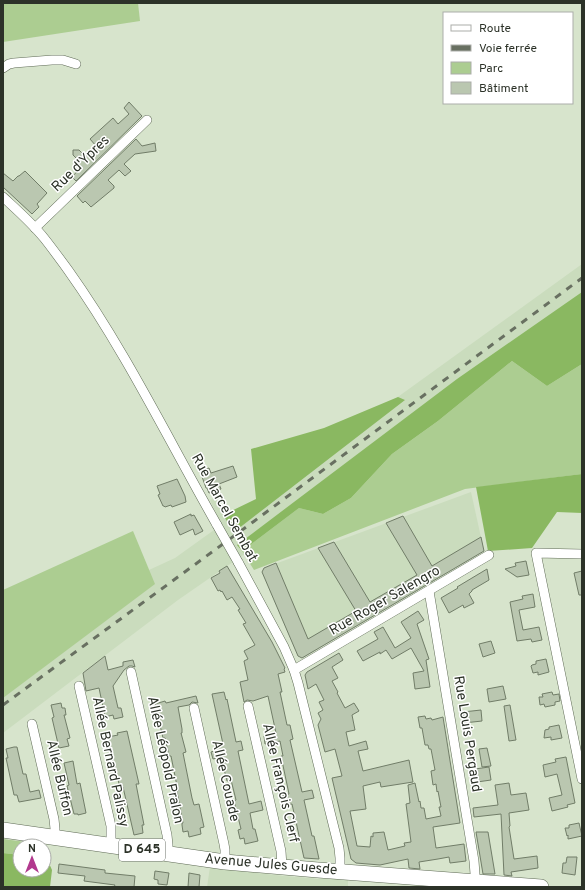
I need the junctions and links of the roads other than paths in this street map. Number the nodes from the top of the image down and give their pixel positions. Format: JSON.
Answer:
{"nodes":[{"id":1,"x":76,"y":64,"type":"dead end"},
{"id":2,"x":3,"y":68,"type":"edge"},
{"id":3,"x":147,"y":120,"type":"dead end"},
{"id":4,"x":3,"y":197,"type":"edge"},
{"id":5,"x":35,"y":228,"type":"junction"},
{"id":6,"x":582,"y":554,"type":"edge"},
{"id":7,"x":489,"y":555,"type":"dead end"},
{"id":8,"x":429,"y":591,"type":"junction"},
{"id":9,"x":294,"y":670,"type":"junction"},
{"id":10,"x":131,"y":672,"type":"dead end"},
{"id":11,"x":79,"y":686,"type":"dead end"},
{"id":12,"x":248,"y":706,"type":"dead end"},
{"id":13,"x":194,"y":708,"type":"dead end"},
{"id":14,"x":32,"y":724,"type":"dead end"},
{"id":15,"x":582,"y":780,"type":"edge"},
{"id":16,"x":3,"y":830,"type":"edge"},
{"id":17,"x":54,"y":837,"type":"junction"},
{"id":18,"x":110,"y":845,"type":"junction"},
{"id":19,"x":168,"y":853,"type":"junction"},
{"id":20,"x":225,"y":862,"type":"junction"},
{"id":21,"x":282,"y":867,"type":"junction"},
{"id":22,"x":340,"y":871,"type":"junction"},
{"id":23,"x":420,"y":882,"type":"edge"},
{"id":24,"x":474,"y":882,"type":"junction"},
{"id":25,"x":438,"y":883,"type":"edge"},
{"id":26,"x":540,"y":887,"type":"edge"}],
"edges":[{"from":1,"to":2,"type":"street"},
{"from":3,"to":5,"type":"street","name":"Rue d'Ypres"},
{"from":4,"to":5,"type":"street","name":"Rue Marcel Sembat"},
{"from":5,"to":9,"type":"street","name":"Rue Marcel Sembat","bridge":true},
{"from":6,"to":15,"type":"street"},
{"from":7,"to":8,"type":"street","name":"Rue Roger Salengro"},
{"from":8,"to":9,"type":"street","name":"Rue Roger Salengro"},
{"from":8,"to":24,"type":"street","name":"Rue Louis Pergaud"},
{"from":9,"to":22,"type":"street","name":"Rue Marcel Sembat"},
{"from":10,"to":19,"type":"street","name":"Allée Léopold Pralon"},
{"from":11,"to":18,"type":"street","name":"Allée Bernard Palissy"},
{"from":12,"to":21,"type":"street","name":"Allée François Clerf"},
{"from":13,"to":20,"type":"street","name":"Allée Couade"},
{"from":14,"to":17,"type":"street","name":"Allée Buffon"},
{"from":16,"to":17,"type":"main road","name":"Avenue Jules Guesde","number":"D 645"},
{"from":17,"to":18,"type":"main road","name":"Avenue Jules Guesde","number":"D 645"},
{"from":18,"to":19,"type":"main road","name":"Avenue Jules Guesde","number":"D 645"},
{"from":19,"to":20,"type":"main road","name":"Avenue Jules Guesde","number":"D 645"},
{"from":20,"to":21,"type":"main road","name":"Avenue Jules Guesde","number":"D 645"},
{"from":21,"to":22,"type":"main road","name":"Avenue Jules Guesde","number":"D 645"},
{"from":22,"to":23,"type":"main road","name":"Avenue Jules Guesde","number":"D 645"},
{"from":23,"to":25,"type":"main road","name":"Avenue Jules Guesde","number":"D 645"},
{"from":24,"to":25,"type":"main road","name":"Avenue Jules Guesde","number":"D 645"},
{"from":24,"to":26,"type":"main road","name":"Avenue Jules Guesde","number":"D 645"}]}
